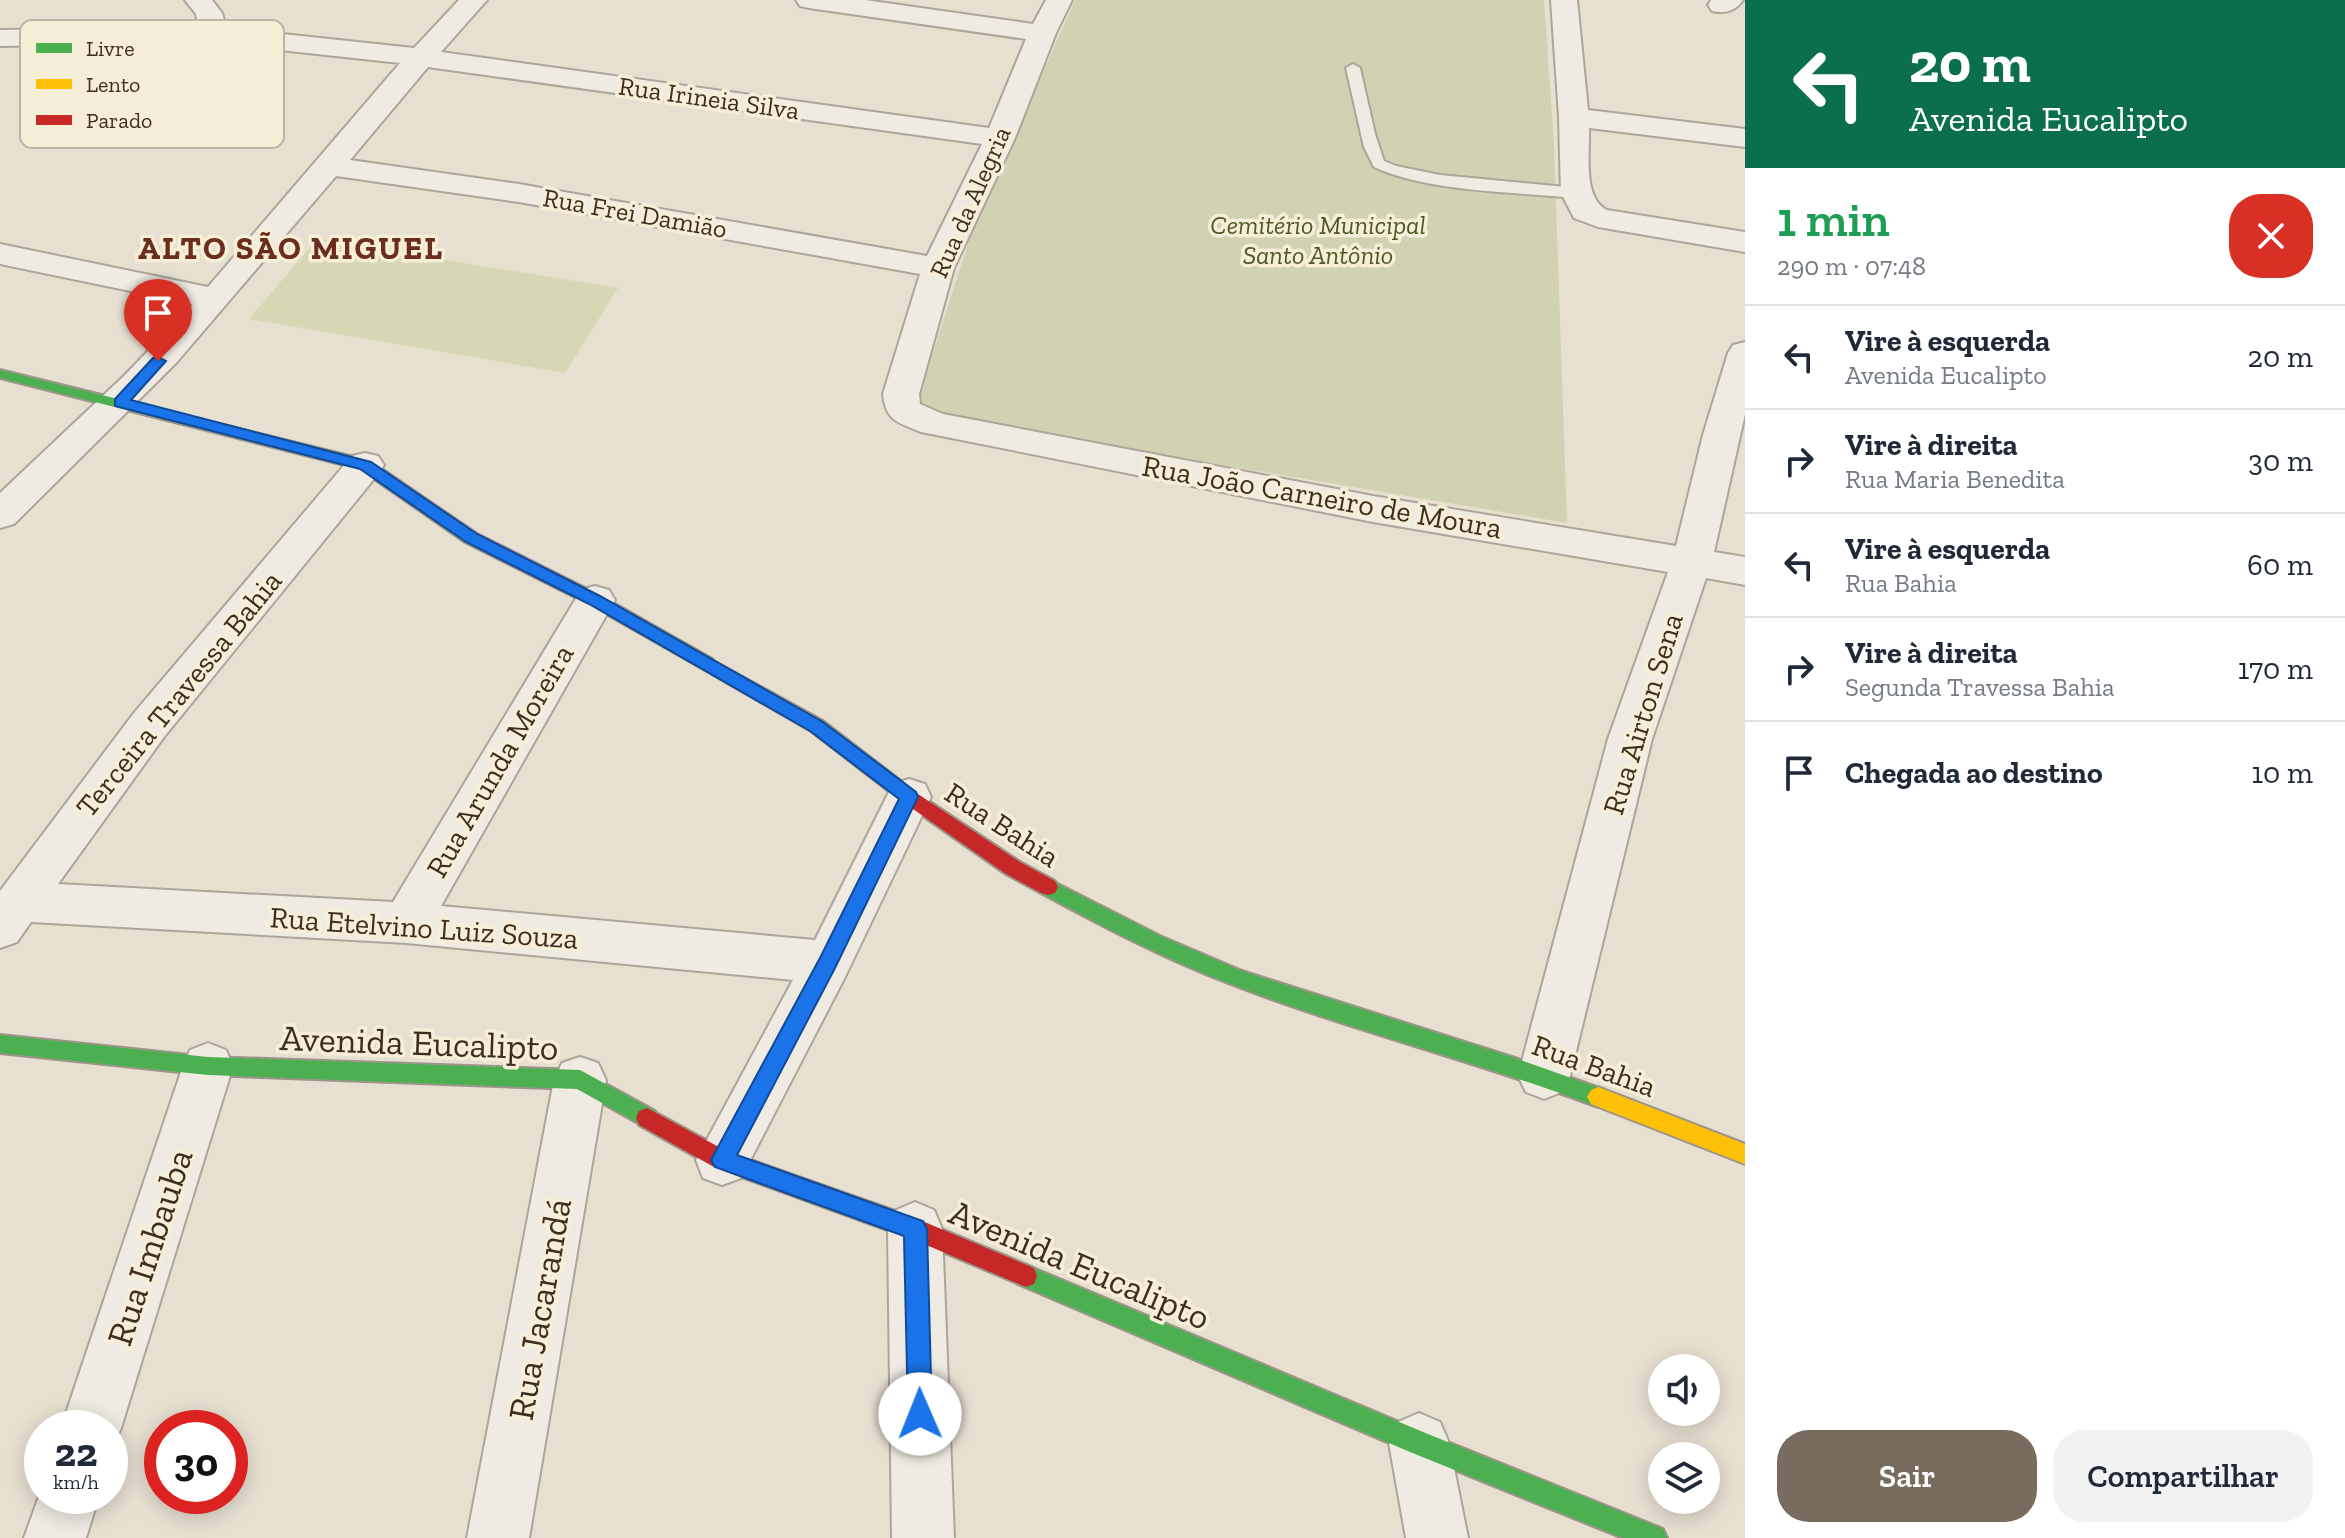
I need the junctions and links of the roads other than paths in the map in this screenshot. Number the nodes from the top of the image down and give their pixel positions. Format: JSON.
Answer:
{"nodes":[{"id":1,"x":198,"y":0,"type":"edge"},
{"id":2,"x":474,"y":0,"type":"edge"},
{"id":3,"x":1564,"y":0,"type":"edge"},
{"id":4,"x":818,"y":1,"type":"edge"},
{"id":5,"x":1048,"y":10,"type":"edge"},
{"id":6,"x":211,"y":20,"type":"edge"},
{"id":7,"x":0,"y":38,"type":"edge"},
{"id":8,"x":20,"y":38,"type":"edge"},
{"id":9,"x":284,"y":43,"type":"edge"},
{"id":10,"x":418,"y":57,"type":"junction"},
{"id":11,"x":1353,"y":68,"type":"dead end"},
{"id":12,"x":1574,"y":117,"type":"junction"},
{"id":13,"x":1000,"y":138,"type":"junction"},
{"id":14,"x":1745,"y":138,"type":"edge"},
{"id":15,"x":330,"y":166,"type":"junction"},
{"id":16,"x":1576,"y":193,"type":"junction"},
{"id":17,"x":1745,"y":242,"type":"edge"},
{"id":18,"x":0,"y":254,"type":"edge"},
{"id":19,"x":938,"y":268,"type":"junction"},
{"id":20,"x":216,"y":299,"type":"junction"},
{"id":21,"x":1745,"y":353,"type":"edge"},
{"id":22,"x":0,"y":374,"type":"edge"},
{"id":23,"x":120,"y":402,"type":"junction"},
{"id":24,"x":903,"y":410,"type":"joint"},
{"id":25,"x":365,"y":465,"type":"junction"},
{"id":26,"x":0,"y":515,"type":"edge"},
{"id":27,"x":1692,"y":561,"type":"junction"},
{"id":28,"x":1745,"y":571,"type":"edge"},
{"id":29,"x":595,"y":600,"type":"junction"},
{"id":30,"x":909,"y":797,"type":"junction"},
{"id":31,"x":9,"y":915,"type":"edge"},
{"id":32,"x":406,"y":923,"type":"junction"},
{"id":33,"x":828,"y":962,"type":"junction"},
{"id":34,"x":0,"y":1044,"type":"edge"},
{"id":35,"x":208,"y":1066,"type":"junction"},
{"id":36,"x":1544,"y":1076,"type":"junction"},
{"id":37,"x":580,"y":1080,"type":"junction"},
{"id":38,"x":1745,"y":1154,"type":"edge"},
{"id":39,"x":722,"y":1160,"type":"junction"},
{"id":40,"x":915,"y":1229,"type":"junction"},
{"id":41,"x":97,"y":1410,"type":"edge"},
{"id":42,"x":1419,"y":1443,"type":"junction"},
{"id":43,"x":63,"y":1514,"type":"edge"},
{"id":44,"x":55,"y":1538,"type":"edge"},
{"id":45,"x":498,"y":1538,"type":"edge"},
{"id":46,"x":923,"y":1538,"type":"edge"},
{"id":47,"x":1437,"y":1538,"type":"edge"},
{"id":48,"x":1654,"y":1538,"type":"edge"}],
"edges":[{"from":1,"to":6,"type":"street"},
{"from":2,"to":10,"type":"street"},
{"from":3,"to":12,"type":"street"},
{"from":4,"to":5,"type":"street"},
{"from":5,"to":13,"type":"street","name":"Rua da Alegria"},
{"from":7,"to":8,"type":"street","name":"Rua Irineia Silva"},
{"from":9,"to":10,"type":"street","name":"Rua Irineia Silva"},
{"from":10,"to":13,"type":"street","name":"Rua Irineia Silva"},
{"from":10,"to":15,"type":"street"},
{"from":11,"to":16,"type":"lane"},
{"from":12,"to":14,"type":"street"},
{"from":12,"to":16,"type":"street"},
{"from":13,"to":19,"type":"street","name":"Rua da Alegria"},
{"from":15,"to":19,"type":"street","name":"Rua Frei Damião"},
{"from":15,"to":20,"type":"street"},
{"from":16,"to":17,"type":"street"},
{"from":18,"to":20,"type":"street"},
{"from":19,"to":24,"type":"street","name":"Rua da Alegria"},
{"from":20,"to":23,"type":"street"},
{"from":21,"to":27,"type":"street","name":"Rua Airton Sena"},
{"from":22,"to":23,"type":"street","name":"Rua Bahia"},
{"from":23,"to":25,"type":"street","name":"Rua Bahia"},
{"from":23,"to":26,"type":"street"},
{"from":24,"to":27,"type":"street","name":"Rua João Carneiro de Moura"},
{"from":25,"to":29,"type":"street","name":"Rua Bahia"},
{"from":25,"to":31,"type":"street","name":"Terceira Travessa Bahia"},
{"from":27,"to":28,"type":"street","name":"Rua João Carneiro de Moura"},
{"from":27,"to":36,"type":"street","name":"Rua Airton Sena"},
{"from":29,"to":30,"type":"street","name":"Rua Bahia"},
{"from":29,"to":32,"type":"street","name":"Rua Arunda Moreira"},
{"from":30,"to":33,"type":"street"},
{"from":30,"to":36,"type":"street","name":"Rua Bahia"},
{"from":31,"to":32,"type":"street","name":"Rua Etelvino Luiz Souza"},
{"from":32,"to":33,"type":"street","name":"Rua Etelvino Luiz Souza"},
{"from":33,"to":39,"type":"street"},
{"from":34,"to":35,"type":"street","name":"Avenida Eucalipto"},
{"from":35,"to":37,"type":"street","name":"Avenida Eucalipto"},
{"from":35,"to":41,"type":"street","name":"Rua Imbauba"},
{"from":36,"to":38,"type":"street","name":"Rua Bahia"},
{"from":37,"to":39,"type":"street","name":"Avenida Eucalipto"},
{"from":37,"to":45,"type":"street","name":"Rua Jacarandá"},
{"from":39,"to":40,"type":"street","name":"Avenida Eucalipto"},
{"from":40,"to":42,"type":"street","name":"Avenida Eucalipto"},
{"from":40,"to":46,"type":"street"},
{"from":42,"to":47,"type":"street"},
{"from":42,"to":48,"type":"street","name":"Avenida Eucalipto"},
{"from":43,"to":44,"type":"street"}]}
